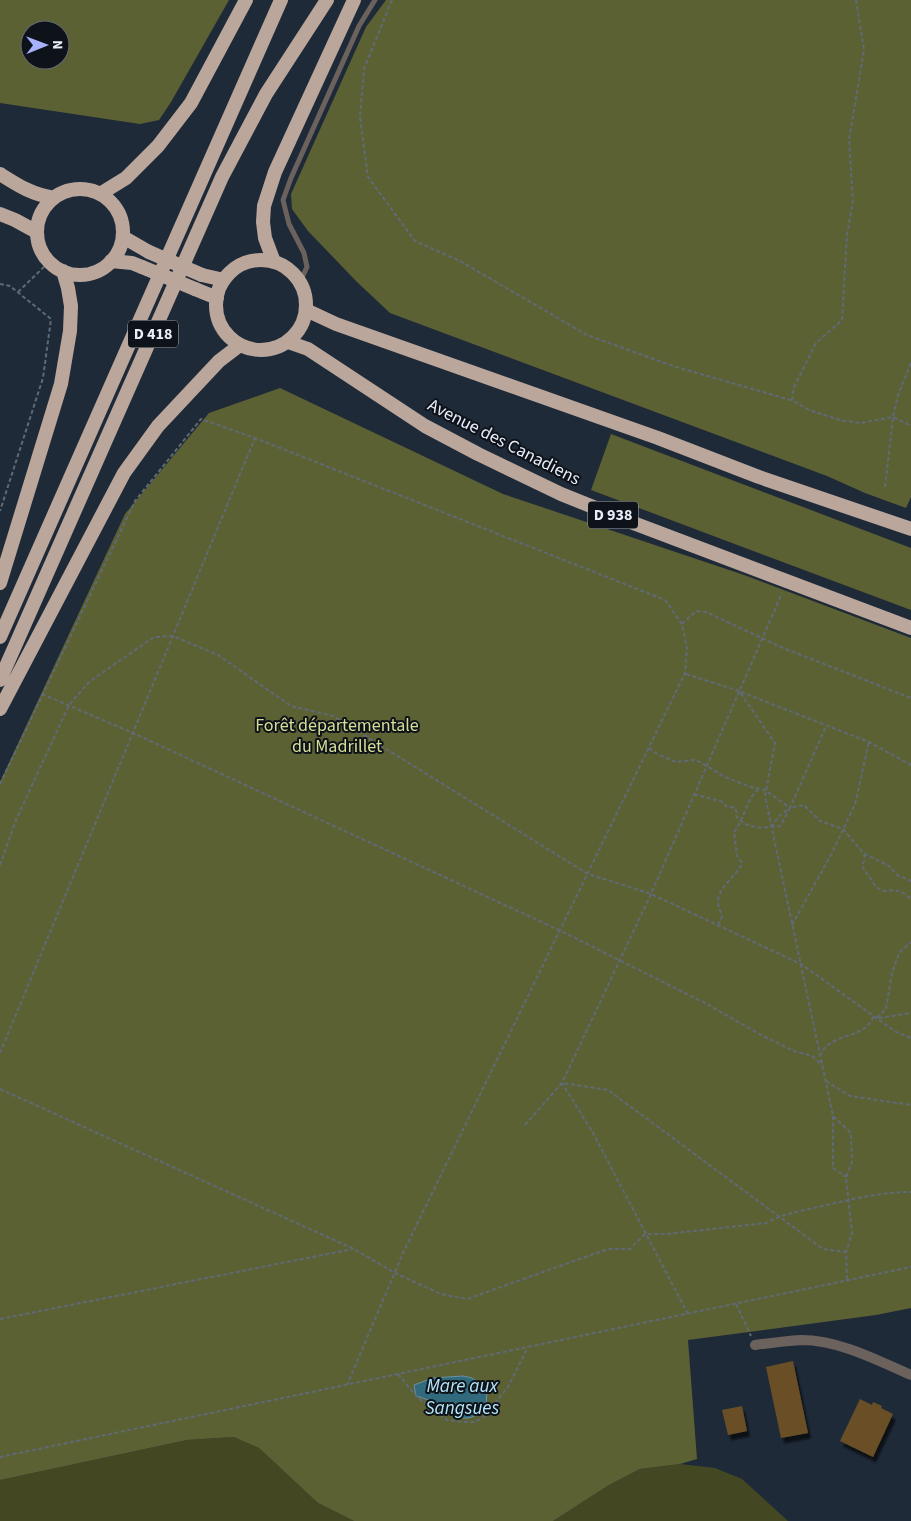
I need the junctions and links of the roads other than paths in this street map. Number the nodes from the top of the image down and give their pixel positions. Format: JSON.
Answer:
{"nodes":[{"id":1,"x":246,"y":0,"type":"edge"},
{"id":2,"x":280,"y":0,"type":"edge"},
{"id":3,"x":327,"y":0,"type":"edge"},
{"id":4,"x":354,"y":0,"type":"edge"},
{"id":5,"x":375,"y":0,"type":"edge"},
{"id":6,"x":0,"y":174,"type":"edge"},
{"id":7,"x":100,"y":194,"type":"junction"},
{"id":8,"x":54,"y":198,"type":"junction"},
{"id":9,"x":0,"y":214,"type":"edge"},
{"id":10,"x":37,"y":232,"type":"junction"},
{"id":11,"x":123,"y":236,"type":"junction"},
{"id":12,"x":111,"y":261,"type":"junction"},
{"id":13,"x":274,"y":262,"type":"junction"},
{"id":14,"x":63,"y":271,"type":"junction"},
{"id":15,"x":224,"y":280,"type":"junction"},
{"id":16,"x":300,"y":282,"type":"junction"},
{"id":17,"x":217,"y":298,"type":"junction"},
{"id":18,"x":306,"y":310,"type":"junction"},
{"id":19,"x":288,"y":342,"type":"junction"},
{"id":20,"x":240,"y":345,"type":"junction"},
{"id":21,"x":911,"y":529,"type":"edge"},
{"id":22,"x":0,"y":583,"type":"edge"},
{"id":23,"x":911,"y":628,"type":"edge"},
{"id":24,"x":0,"y":637,"type":"edge"},
{"id":25,"x":0,"y":680,"type":"edge"},
{"id":26,"x":0,"y":709,"type":"edge"},
{"id":27,"x":755,"y":1345,"type":"road end"},
{"id":28,"x":911,"y":1375,"type":"edge"}],
"edges":[{"from":1,"to":7,"type":"highway"},
{"from":2,"to":24,"type":"highway","number":"D 418"},
{"from":3,"to":25,"type":"highway","number":"D 418"},
{"from":4,"to":13,"type":"highway"},
{"from":5,"to":16,"type":"lane"},
{"from":6,"to":8,"type":"highway"},
{"from":7,"to":8,"type":"highway"},
{"from":7,"to":11,"type":"highway"},
{"from":8,"to":10,"type":"highway"},
{"from":9,"to":10,"type":"highway"},
{"from":10,"to":14,"type":"highway"},
{"from":11,"to":12,"type":"highway"},
{"from":11,"to":15,"type":"highway","bridge":true},
{"from":12,"to":14,"type":"highway"},
{"from":12,"to":17,"type":"highway","bridge":true},
{"from":13,"to":15,"type":"highway"},
{"from":13,"to":16,"type":"highway"},
{"from":14,"to":22,"type":"highway"},
{"from":15,"to":17,"type":"highway"},
{"from":16,"to":18,"type":"highway"},
{"from":17,"to":20,"type":"highway"},
{"from":18,"to":19,"type":"highway"},
{"from":18,"to":21,"type":"highway"},
{"from":19,"to":20,"type":"highway"},
{"from":19,"to":23,"type":"highway","name":"Avenue des Canadiens","number":"D 938"},
{"from":20,"to":26,"type":"highway"},
{"from":27,"to":28,"type":"street"}]}
